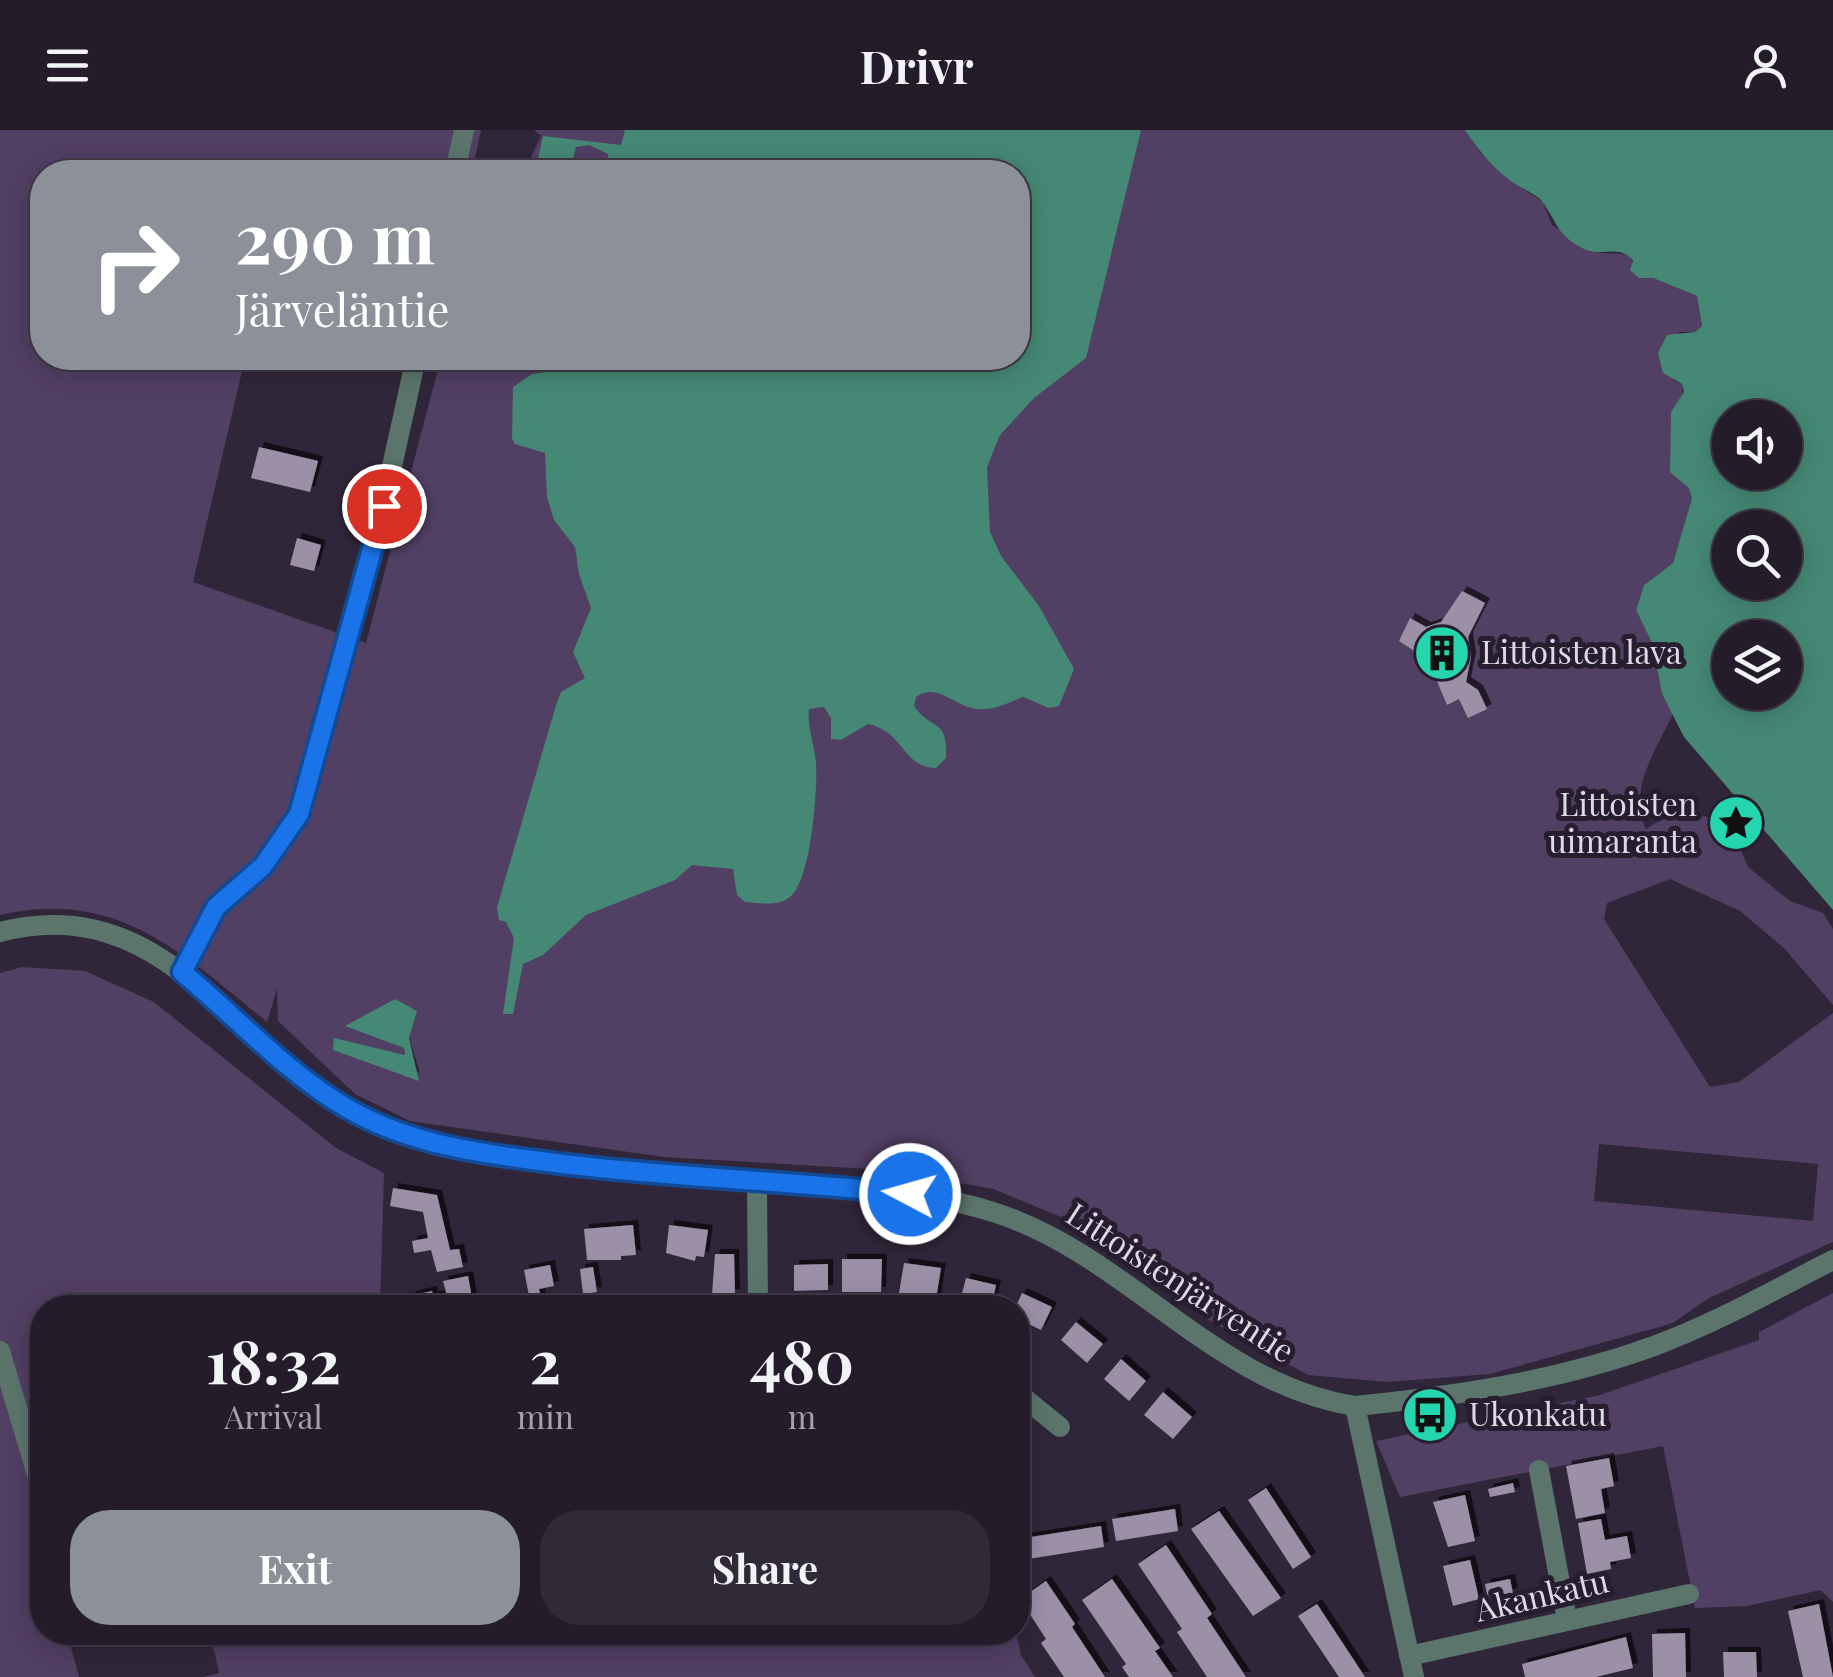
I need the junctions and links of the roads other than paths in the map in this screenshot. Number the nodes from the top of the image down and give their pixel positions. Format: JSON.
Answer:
{"nodes":[{"id":1,"x":464,"y":130,"type":"edge"},
{"id":2,"x":458,"y":160,"type":"edge"},
{"id":3,"x":413,"y":370,"type":"edge"},
{"id":4,"x":0,"y":932,"type":"edge"},
{"id":5,"x":182,"y":972,"type":"junction"},
{"id":6,"x":757,"y":1182,"type":"junction"},
{"id":7,"x":1833,"y":1260,"type":"edge"},
{"id":8,"x":758,"y":1295,"type":"edge"},
{"id":9,"x":0,"y":1351,"type":"edge"},
{"id":10,"x":1030,"y":1403,"type":"edge"},
{"id":11,"x":1355,"y":1406,"type":"junction"},
{"id":12,"x":1060,"y":1428,"type":"dead end"},
{"id":13,"x":30,"y":1451,"type":"edge"},
{"id":14,"x":1539,"y":1470,"type":"dead end"},
{"id":15,"x":1689,"y":1594,"type":"dead end"},
{"id":16,"x":1568,"y":1620,"type":"junction"},
{"id":17,"x":1409,"y":1656,"type":"junction"},
{"id":18,"x":1414,"y":1677,"type":"edge"}],
"edges":[{"from":1,"to":2,"type":"street"},
{"from":3,"to":5,"type":"street"},
{"from":4,"to":5,"type":"street","name":"Littoistenjärventie"},
{"from":5,"to":6,"type":"street","name":"Littoistenjärventie"},
{"from":6,"to":8,"type":"street"},
{"from":6,"to":11,"type":"street","name":"Littoistenjärventie"},
{"from":7,"to":11,"type":"street","name":"Littoistenjärventie"},
{"from":9,"to":13,"type":"street"},
{"from":10,"to":12,"type":"street"},
{"from":11,"to":17,"type":"street"},
{"from":14,"to":16,"type":"street"},
{"from":15,"to":16,"type":"street","name":"Akankatu"},
{"from":16,"to":17,"type":"street","name":"Akankatu"},
{"from":17,"to":18,"type":"street"}]}
